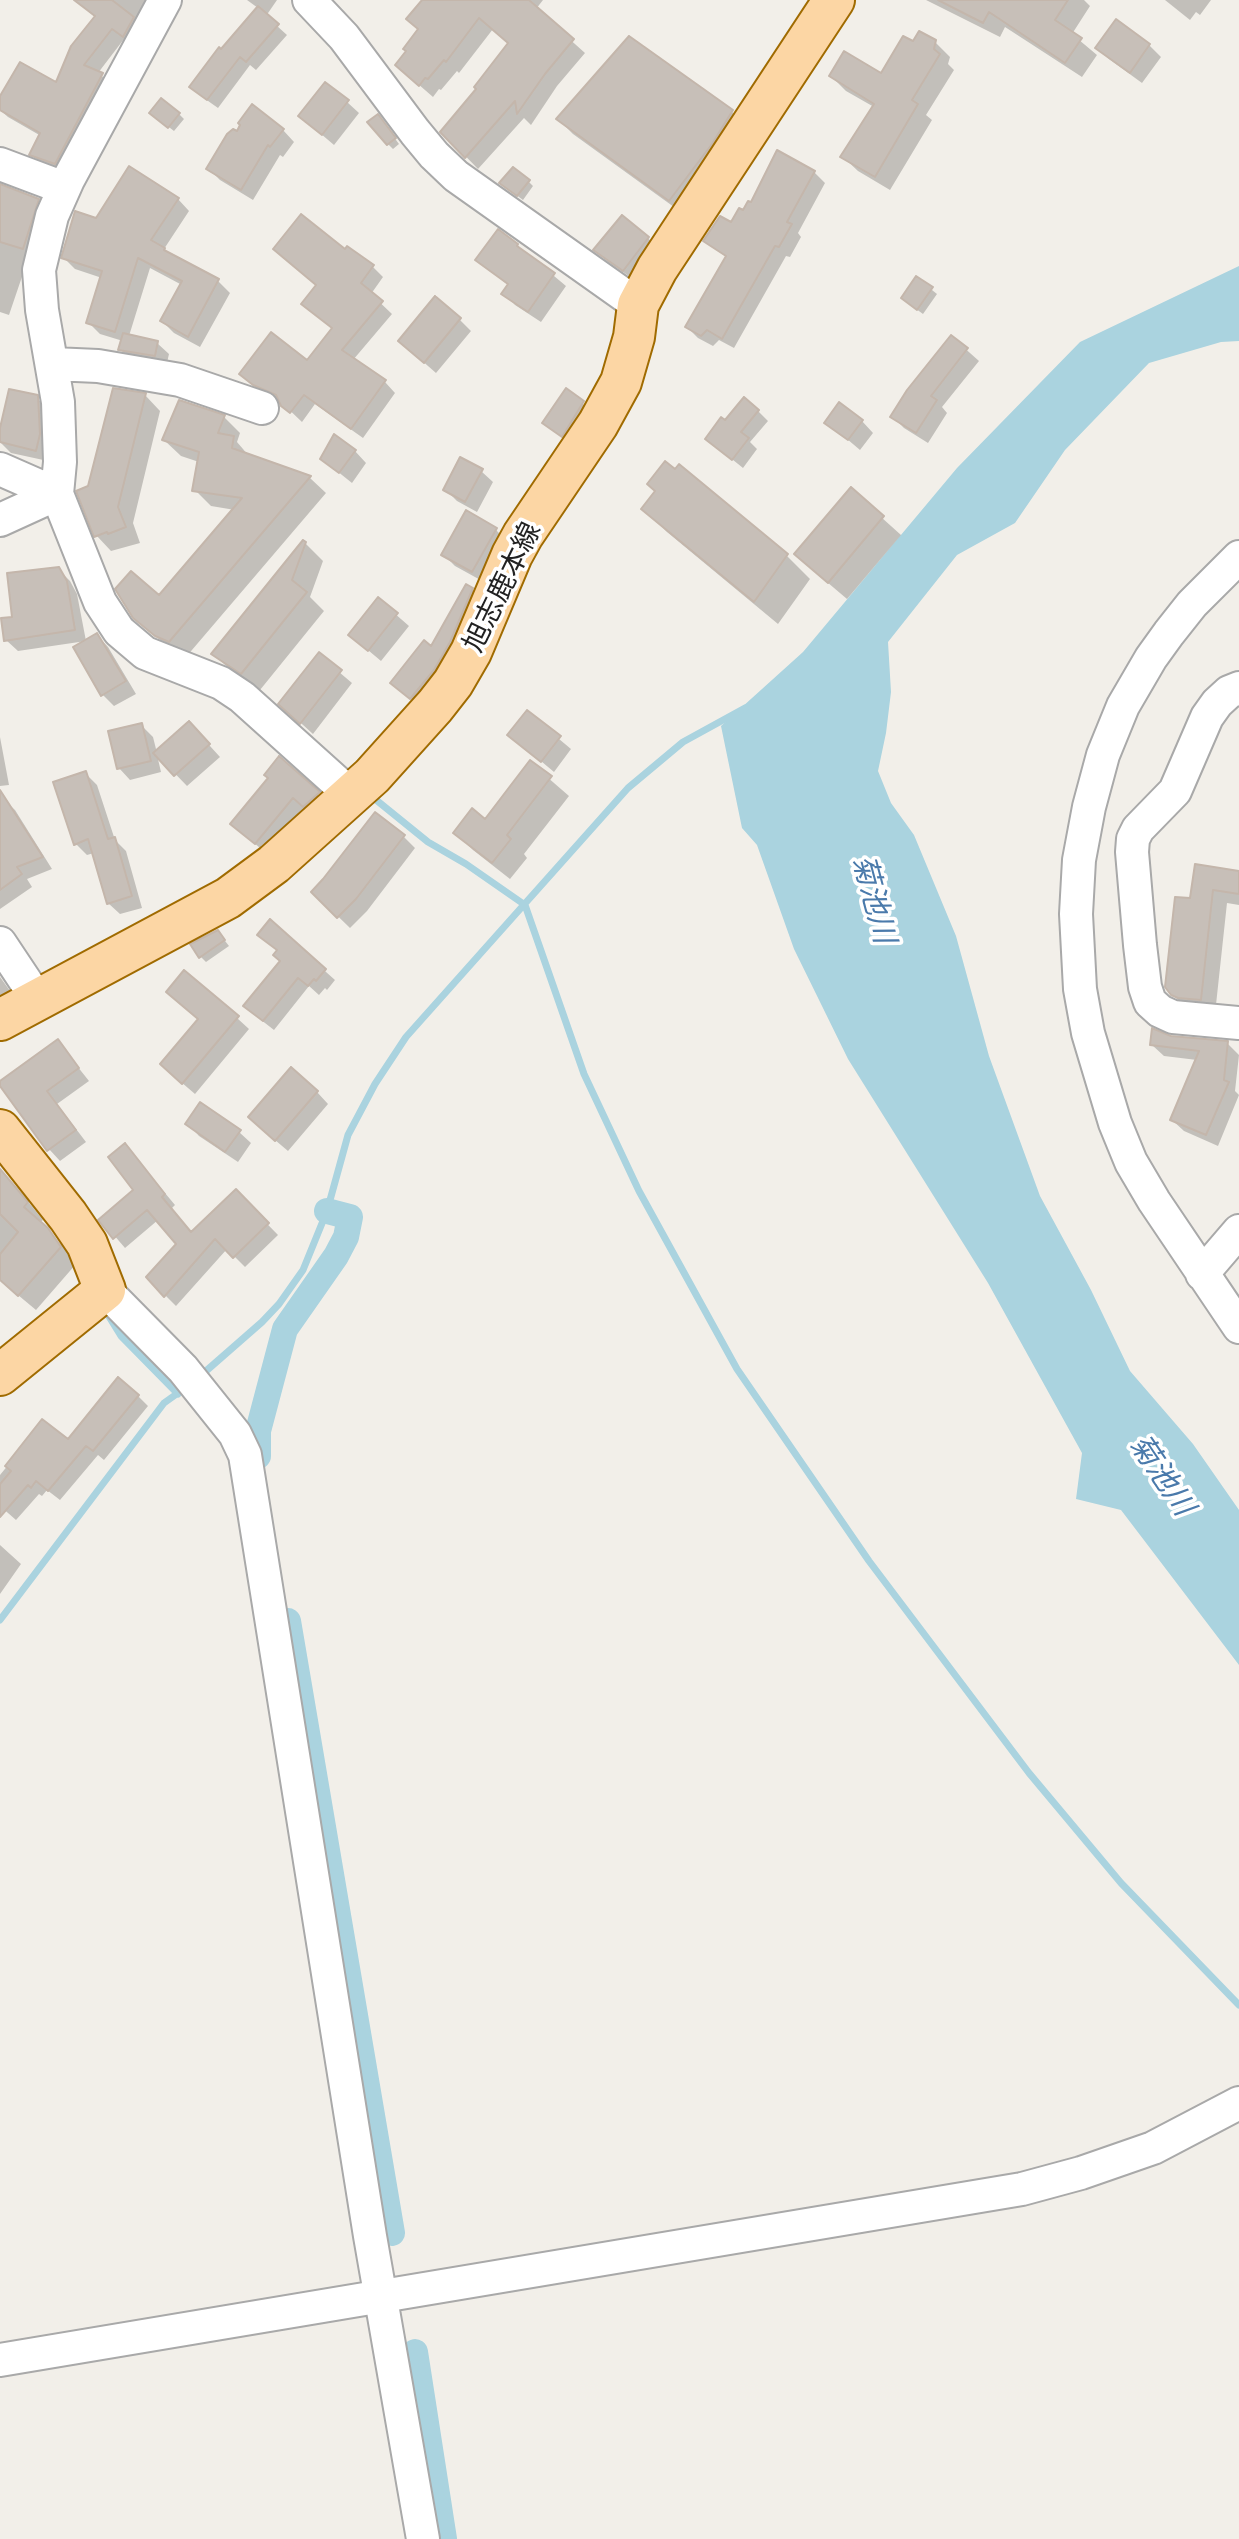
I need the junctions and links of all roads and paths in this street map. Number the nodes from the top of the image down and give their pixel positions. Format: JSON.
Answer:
{"nodes":[{"id":1,"x":165,"y":0,"type":"edge"},
{"id":2,"x":309,"y":0,"type":"edge"},
{"id":3,"x":834,"y":0,"type":"edge"},
{"id":4,"x":0,"y":164,"type":"edge"},
{"id":5,"x":64,"y":188,"type":"junction"},
{"id":6,"x":638,"y":305,"type":"junction"},
{"id":7,"x":53,"y":364,"type":"junction"},
{"id":8,"x":262,"y":408,"type":"dead end"},
{"id":9,"x":0,"y":469,"type":"edge"},
{"id":10,"x":57,"y":494,"type":"junction"},
{"id":11,"x":0,"y":520,"type":"edge"},
{"id":12,"x":1239,"y":557,"type":"edge"},
{"id":13,"x":1239,"y":688,"type":"edge"},
{"id":14,"x":351,"y":795,"type":"junction"},
{"id":15,"x":0,"y":943,"type":"edge"},
{"id":16,"x":38,"y":1000,"type":"junction"},
{"id":17,"x":0,"y":1020,"type":"edge"},
{"id":18,"x":1239,"y":1023,"type":"edge"},
{"id":19,"x":0,"y":1130,"type":"edge"},
{"id":20,"x":1239,"y":1231,"type":"edge"},
{"id":21,"x":1202,"y":1274,"type":"junction"},
{"id":22,"x":105,"y":1290,"type":"junction"},
{"id":23,"x":1239,"y":1327,"type":"edge"},
{"id":24,"x":0,"y":1375,"type":"edge"},
{"id":25,"x":1239,"y":2103,"type":"edge"},
{"id":26,"x":380,"y":2296,"type":"junction"},
{"id":27,"x":0,"y":2360,"type":"edge"},
{"id":28,"x":423,"y":2539,"type":"edge"}],
"edges":[{"from":1,"to":5,"type":"street"},
{"from":2,"to":6,"type":"street"},
{"from":3,"to":6,"type":"main road","name":"旭志鹿本線"},
{"from":4,"to":5,"type":"street"},
{"from":5,"to":7,"type":"street"},
{"from":6,"to":14,"type":"main road","name":"旭志鹿本線"},
{"from":7,"to":8,"type":"street"},
{"from":7,"to":10,"type":"street"},
{"from":9,"to":10,"type":"street"},
{"from":10,"to":11,"type":"street"},
{"from":10,"to":14,"type":"street"},
{"from":12,"to":21,"type":"street"},
{"from":13,"to":18,"type":"street"},
{"from":14,"to":16,"type":"main road","name":"旭志鹿本線"},
{"from":15,"to":16,"type":"street"},
{"from":16,"to":17,"type":"main road","name":"旭志鹿本線"},
{"from":19,"to":22,"type":"main road"},
{"from":20,"to":21,"type":"street"},
{"from":21,"to":23,"type":"street"},
{"from":22,"to":24,"type":"main road"},
{"from":22,"to":26,"type":"street"},
{"from":25,"to":26,"type":"street"},
{"from":26,"to":27,"type":"street"},
{"from":26,"to":28,"type":"street"}]}
